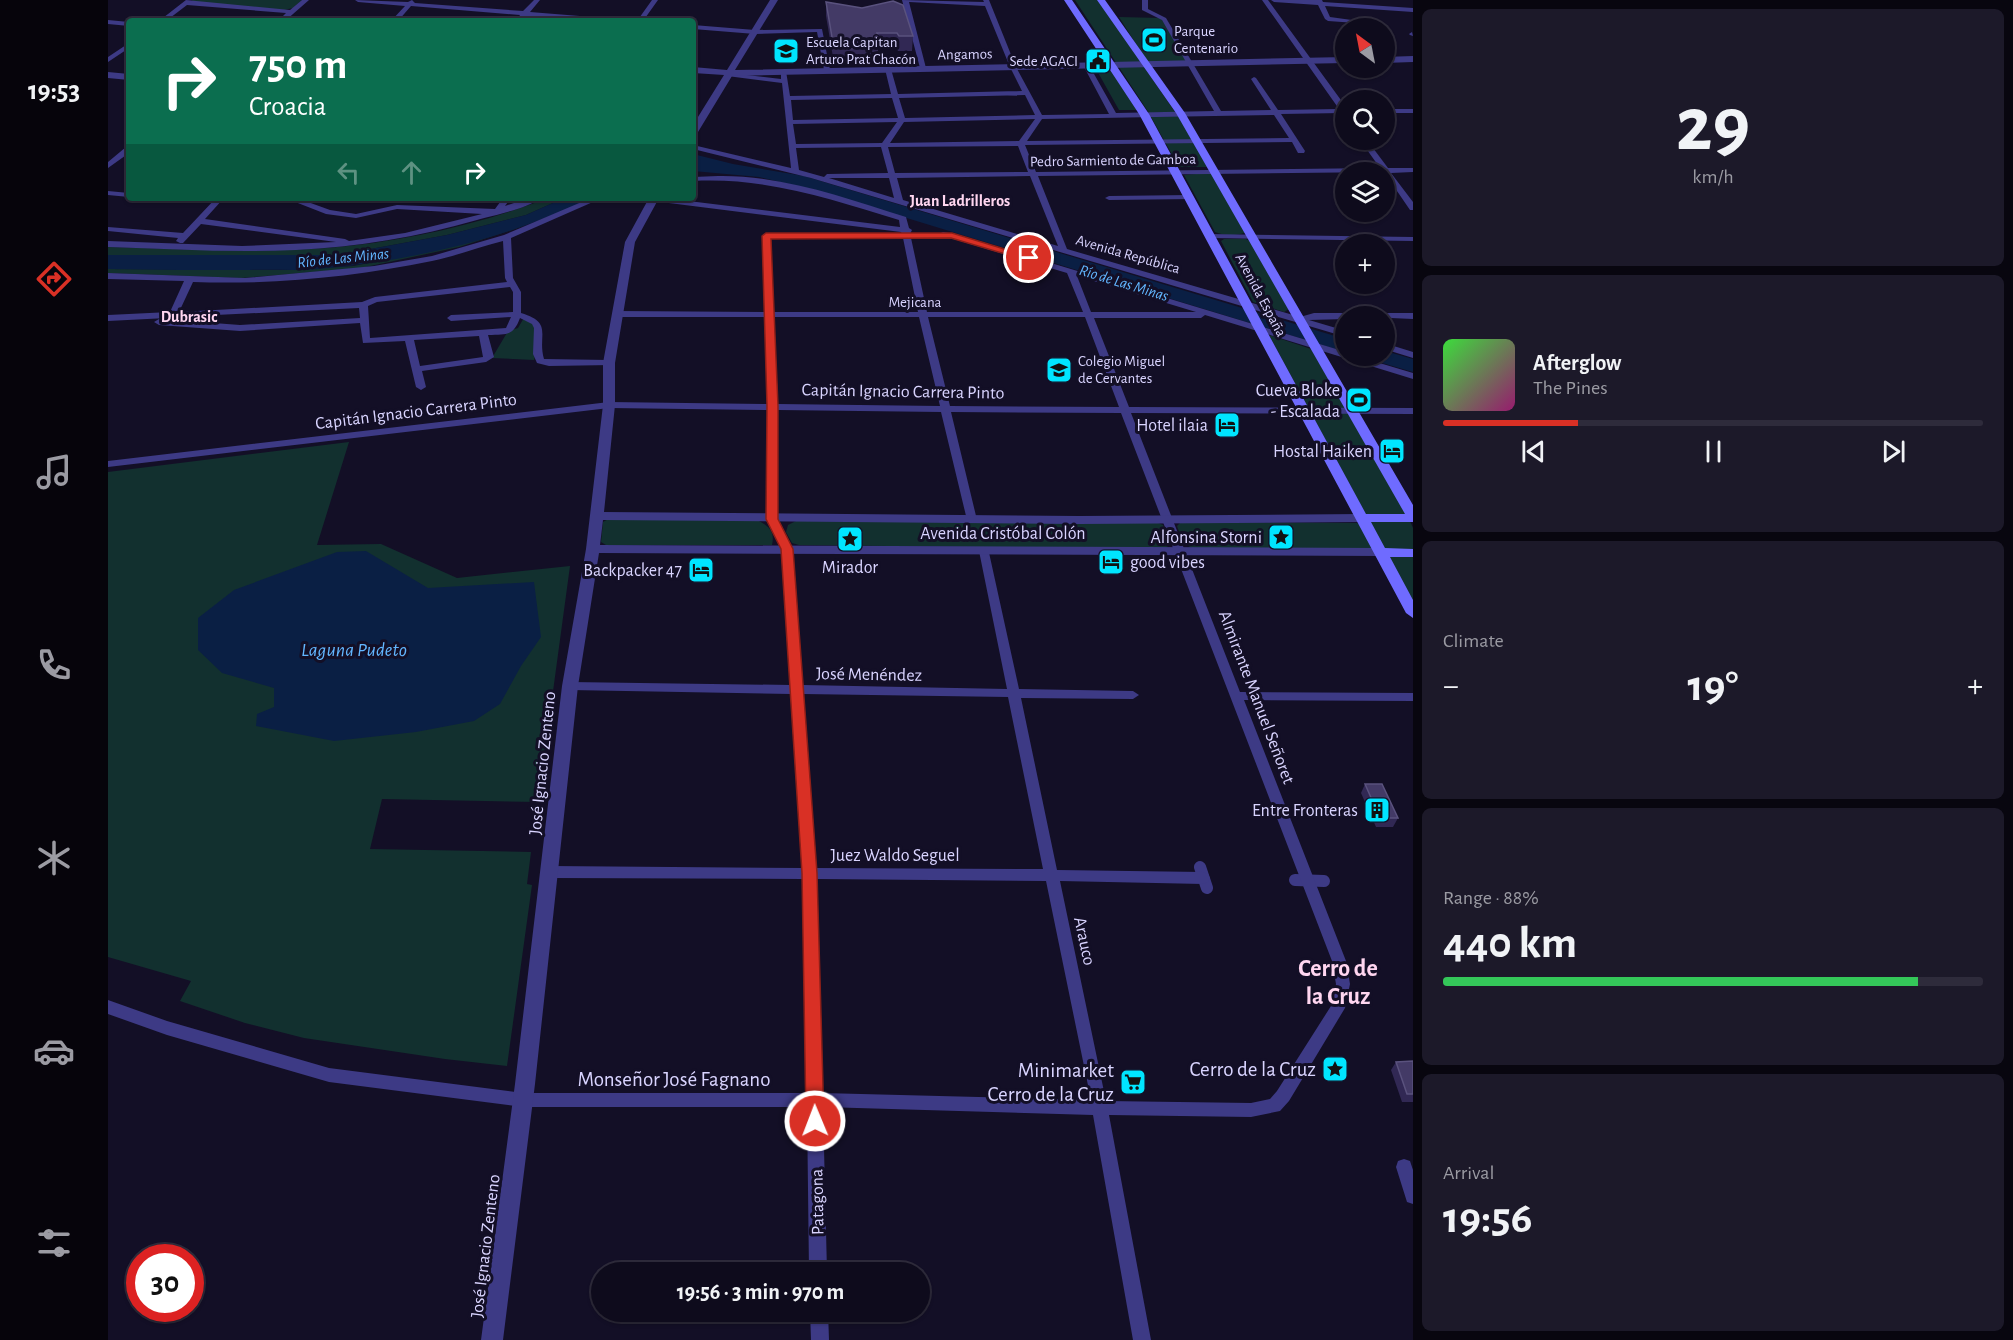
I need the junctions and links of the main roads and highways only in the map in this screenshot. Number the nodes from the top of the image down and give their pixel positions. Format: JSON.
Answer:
{"nodes":[{"id":1,"x":1068,"y":0,"type":"edge"},
{"id":2,"x":1101,"y":0,"type":"edge"},
{"id":3,"x":1413,"y":517,"type":"edge"},
{"id":4,"x":1363,"y":518,"type":"junction"},
{"id":5,"x":1381,"y":552,"type":"junction"},
{"id":6,"x":1413,"y":553,"type":"edge"},
{"id":7,"x":1413,"y":613,"type":"edge"}],
"edges":[{"from":1,"to":4,"type":"main road","name":"Avenida España"},
{"from":2,"to":3,"type":"main road","name":"Avenida España"},
{"from":3,"to":4,"type":"main road","name":"Avenida Cristóbal Colón"},
{"from":4,"to":5,"type":"main road","name":"Avenida España"},
{"from":5,"to":6,"type":"main road","name":"Avenida Cristóbal Colón"},
{"from":5,"to":7,"type":"main road","name":"Avenida España"}]}
